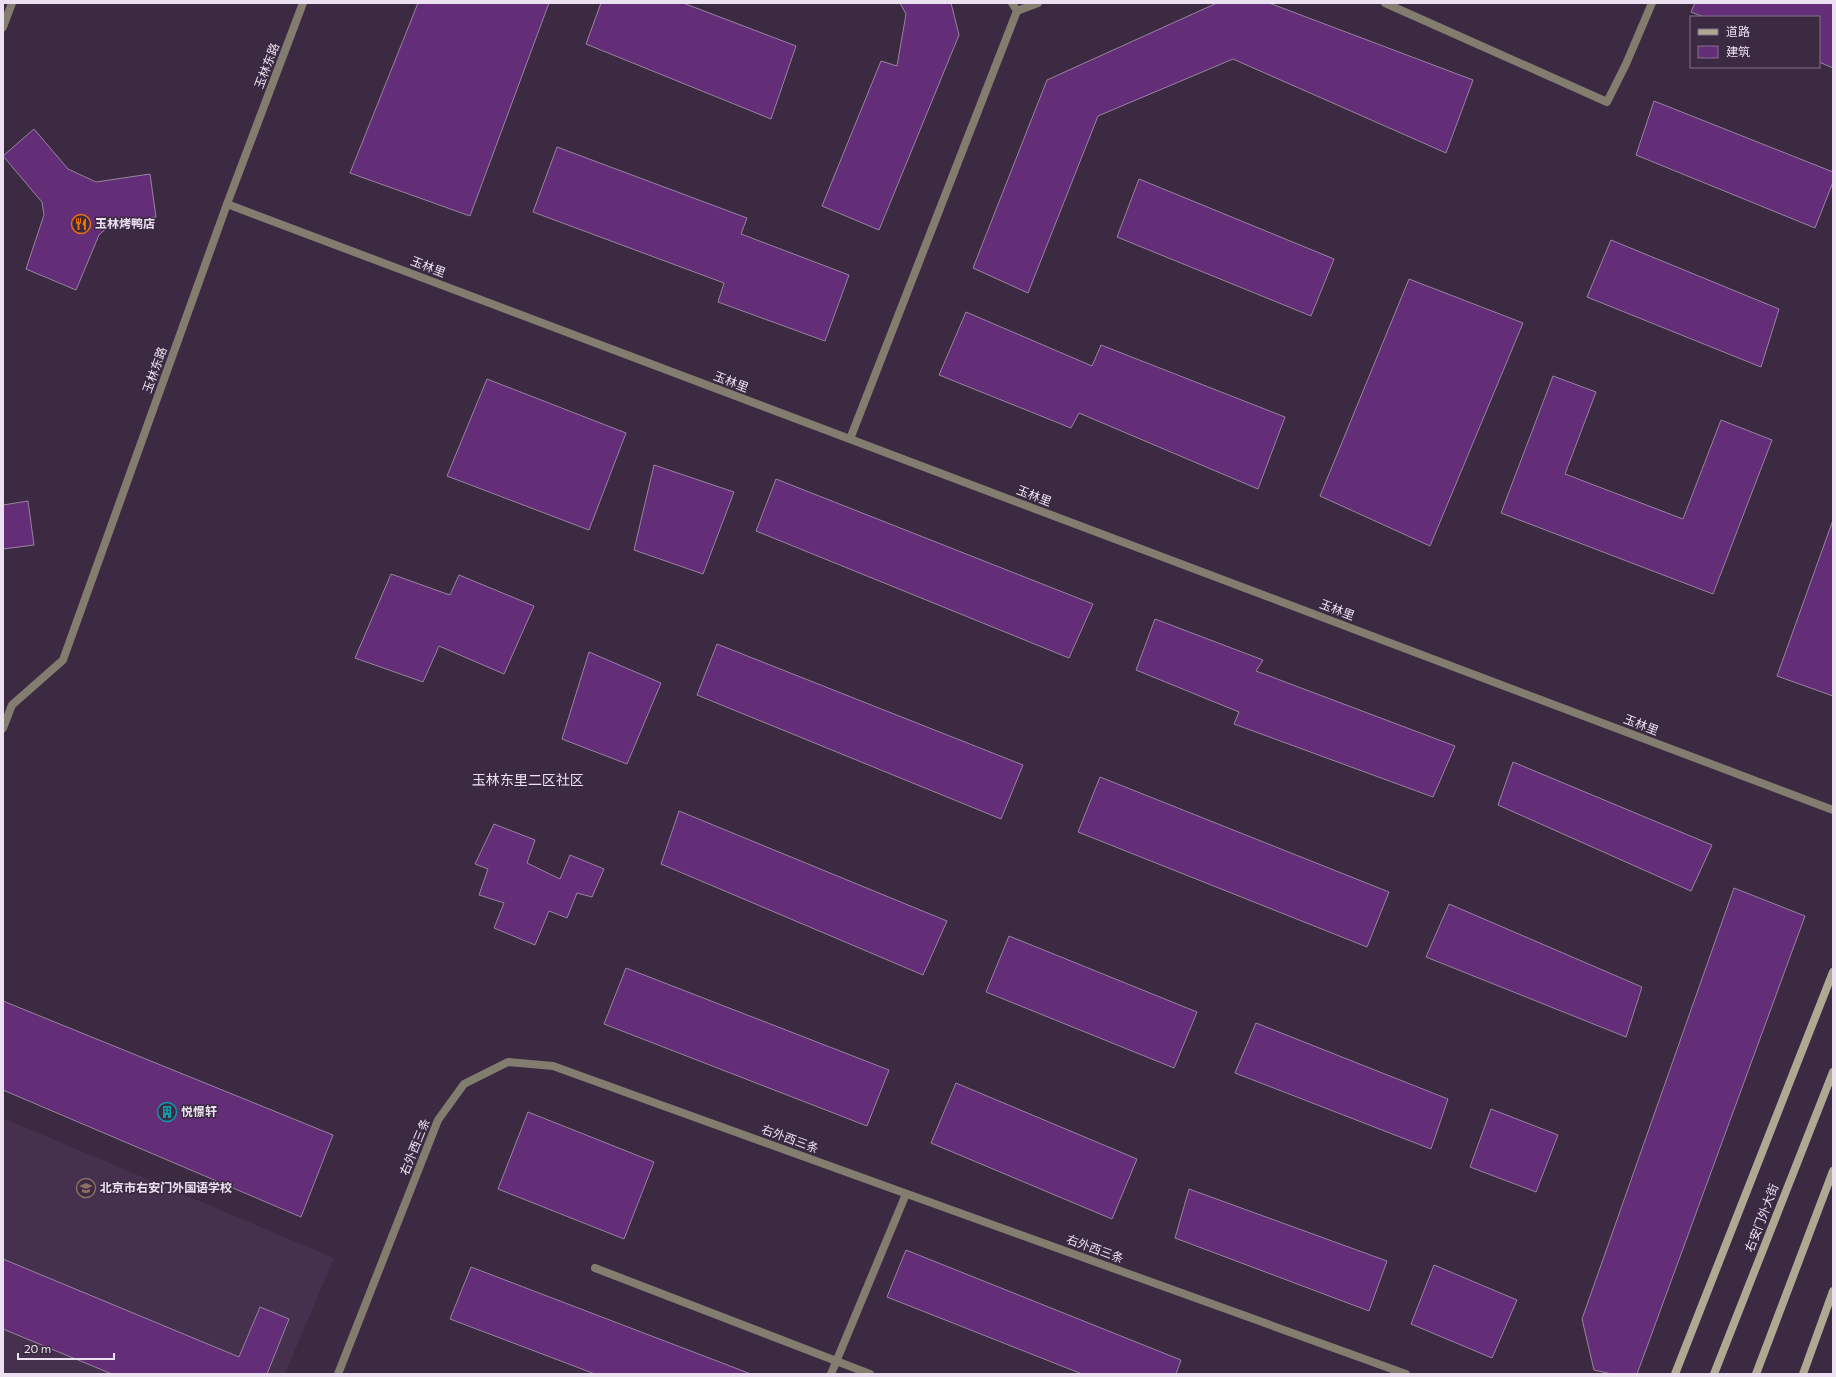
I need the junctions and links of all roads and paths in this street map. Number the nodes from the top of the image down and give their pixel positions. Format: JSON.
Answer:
{"nodes":[{"id":1,"x":12,"y":3,"type":"edge"},
{"id":2,"x":304,"y":3,"type":"edge"},
{"id":3,"x":1012,"y":3,"type":"edge"},
{"id":4,"x":1038,"y":3,"type":"edge"},
{"id":5,"x":1384,"y":3,"type":"edge"},
{"id":6,"x":1652,"y":3,"type":"edge"},
{"id":7,"x":1017,"y":11,"type":"junction"},
{"id":8,"x":3,"y":27,"type":"edge"},
{"id":9,"x":227,"y":204,"type":"junction"},
{"id":10,"x":850,"y":439,"type":"junction"},
{"id":11,"x":3,"y":704,"type":"edge"},
{"id":12,"x":12,"y":705,"type":"junction"},
{"id":13,"x":3,"y":728,"type":"edge"},
{"id":14,"x":1833,"y":810,"type":"edge"},
{"id":15,"x":1833,"y":972,"type":"edge"},
{"id":16,"x":1833,"y":1072,"type":"edge"},
{"id":17,"x":1833,"y":1171,"type":"edge"},
{"id":18,"x":906,"y":1194,"type":"junction"},
{"id":19,"x":595,"y":1268,"type":"dead end"},
{"id":20,"x":1833,"y":1291,"type":"edge"},
{"id":21,"x":837,"y":1361,"type":"junction"},
{"id":22,"x":338,"y":1374,"type":"edge"},
{"id":23,"x":832,"y":1374,"type":"edge"},
{"id":24,"x":870,"y":1374,"type":"edge"},
{"id":25,"x":1406,"y":1374,"type":"edge"},
{"id":26,"x":1675,"y":1374,"type":"edge"},
{"id":27,"x":1714,"y":1374,"type":"edge"},
{"id":28,"x":1756,"y":1374,"type":"edge"},
{"id":29,"x":1803,"y":1374,"type":"edge"}],
"edges":[{"from":1,"to":8,"type":"street"},
{"from":2,"to":9,"type":"street","name":"玉林东路"},
{"from":3,"to":7,"type":"street"},
{"from":4,"to":7,"type":"street"},
{"from":5,"to":6,"type":"street"},
{"from":7,"to":10,"type":"street"},
{"from":9,"to":10,"type":"street","name":"玉林里"},
{"from":9,"to":12,"type":"street","name":"玉林东路"},
{"from":10,"to":14,"type":"street","name":"玉林里"},
{"from":11,"to":12,"type":"street"},
{"from":12,"to":13,"type":"street","name":"玉林东路"},
{"from":15,"to":26,"type":"main road"},
{"from":16,"to":27,"type":"main road","name":"右安门外大街"},
{"from":17,"to":28,"type":"main road"},
{"from":18,"to":21,"type":"street"},
{"from":18,"to":22,"type":"street","name":"右外西三条"},
{"from":18,"to":25,"type":"street","name":"右外西三条"},
{"from":19,"to":21,"type":"street"},
{"from":20,"to":29,"type":"main road"},
{"from":21,"to":23,"type":"street"},
{"from":21,"to":24,"type":"street"}]}
